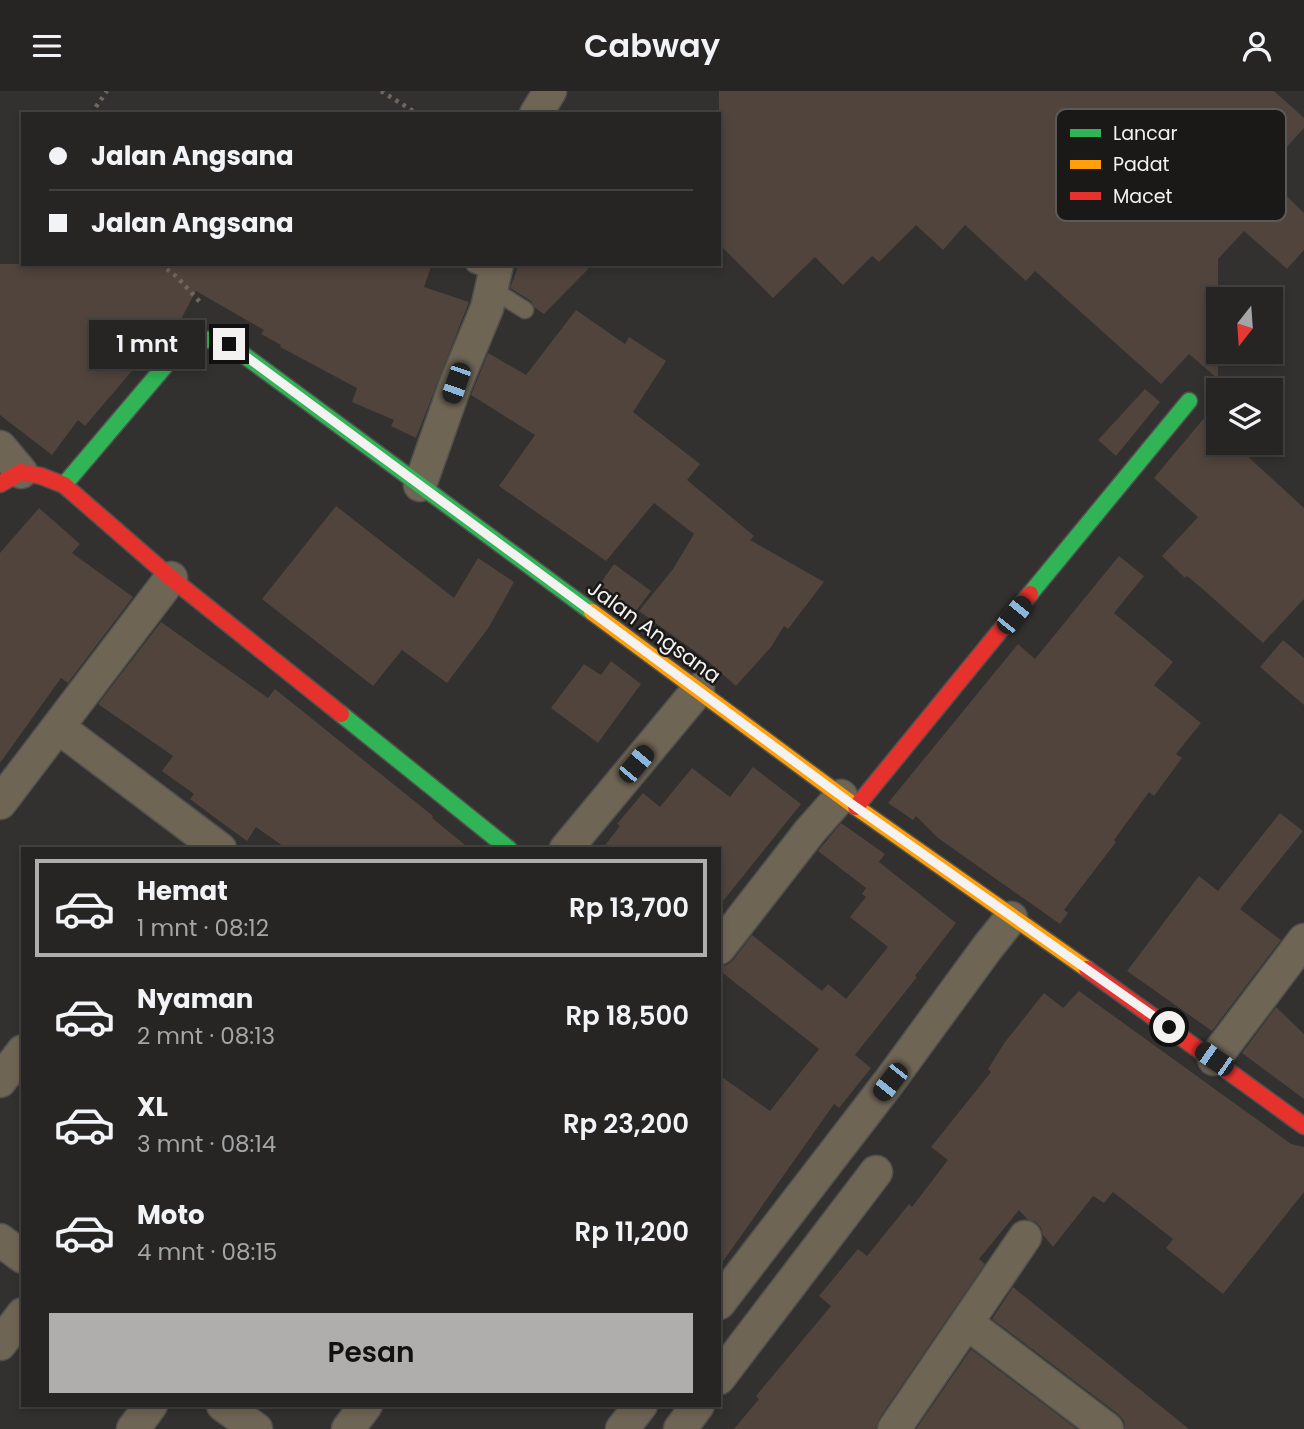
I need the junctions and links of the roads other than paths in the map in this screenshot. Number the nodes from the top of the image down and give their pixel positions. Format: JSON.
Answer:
{"nodes":[{"id":1,"x":550,"y":91,"type":"edge"},
{"id":2,"x":537,"y":112,"type":"edge"},
{"id":3,"x":489,"y":273,"type":"edge"},
{"id":4,"x":525,"y":310,"type":"dead end"},
{"id":5,"x":1189,"y":401,"type":"dead end"},
{"id":6,"x":0,"y":447,"type":"edge"},
{"id":7,"x":10,"y":478,"type":"edge"},
{"id":8,"x":64,"y":485,"type":"junction"},
{"id":9,"x":420,"y":485,"type":"junction"},
{"id":10,"x":171,"y":578,"type":"junction"},
{"id":11,"x":698,"y":690,"type":"junction"},
{"id":12,"x":58,"y":727,"type":"junction"},
{"id":13,"x":848,"y":801,"type":"junction"},
{"id":14,"x":0,"y":803,"type":"edge"},
{"id":15,"x":185,"y":838,"type":"edge"},
{"id":16,"x":214,"y":847,"type":"edge"},
{"id":17,"x":507,"y":847,"type":"edge"},
{"id":18,"x":568,"y":847,"type":"edge"},
{"id":19,"x":1011,"y":918,"type":"junction"},
{"id":20,"x":1304,"y":940,"type":"edge"},
{"id":21,"x":721,"y":945,"type":"edge"},
{"id":22,"x":21,"y":1054,"type":"edge"},
{"id":23,"x":1214,"y":1059,"type":"junction"},
{"id":24,"x":0,"y":1081,"type":"edge"},
{"id":25,"x":1304,"y":1126,"type":"edge"},
{"id":26,"x":876,"y":1173,"type":"dead end"},
{"id":27,"x":1025,"y":1237,"type":"dead end"},
{"id":28,"x":0,"y":1240,"type":"edge"},
{"id":29,"x":21,"y":1256,"type":"edge"},
{"id":30,"x":721,"y":1300,"type":"edge"},
{"id":31,"x":967,"y":1323,"type":"junction"},
{"id":32,"x":721,"y":1375,"type":"edge"},
{"id":33,"x":150,"y":1407,"type":"edge"},
{"id":34,"x":226,"y":1407,"type":"edge"},
{"id":35,"x":364,"y":1407,"type":"edge"},
{"id":36,"x":639,"y":1407,"type":"edge"},
{"id":37,"x":696,"y":1407,"type":"edge"},
{"id":38,"x":133,"y":1429,"type":"edge"},
{"id":39,"x":256,"y":1429,"type":"edge"},
{"id":40,"x":348,"y":1429,"type":"edge"},
{"id":41,"x":622,"y":1429,"type":"edge"},
{"id":42,"x":680,"y":1429,"type":"edge"},
{"id":43,"x":894,"y":1429,"type":"edge"},
{"id":44,"x":1107,"y":1429,"type":"edge"}],
"edges":[{"from":1,"to":2,"type":"street"},
{"from":3,"to":4,"type":"lane"},
{"from":3,"to":9,"type":"street"},
{"from":5,"to":13,"type":"street"},
{"from":6,"to":7,"type":"street"},
{"from":7,"to":8,"type":"street"},
{"from":8,"to":9,"type":"street","name":"Jalan Angsana"},
{"from":8,"to":10,"type":"street"},
{"from":9,"to":11,"type":"street","name":"Jalan Angsana"},
{"from":10,"to":12,"type":"street"},
{"from":10,"to":17,"type":"street"},
{"from":11,"to":13,"type":"street","name":"Jalan Angsana"},
{"from":11,"to":18,"type":"street"},
{"from":12,"to":14,"type":"street"},
{"from":12,"to":15,"type":"street"},
{"from":13,"to":19,"type":"street","name":"Jalan Angsana"},
{"from":13,"to":21,"type":"street"},
{"from":15,"to":16,"type":"street"},
{"from":19,"to":23,"type":"street","name":"Jalan Angsana"},
{"from":19,"to":30,"type":"street"},
{"from":20,"to":23,"type":"street"},
{"from":22,"to":24,"type":"street"},
{"from":23,"to":25,"type":"street","name":"Jalan Angsana"},
{"from":26,"to":32,"type":"street"},
{"from":27,"to":31,"type":"street"},
{"from":28,"to":29,"type":"street"},
{"from":31,"to":43,"type":"street"},
{"from":31,"to":44,"type":"street"},
{"from":33,"to":38,"type":"street"},
{"from":34,"to":39,"type":"street"},
{"from":35,"to":40,"type":"street"},
{"from":36,"to":41,"type":"street"},
{"from":37,"to":42,"type":"street"}]}
